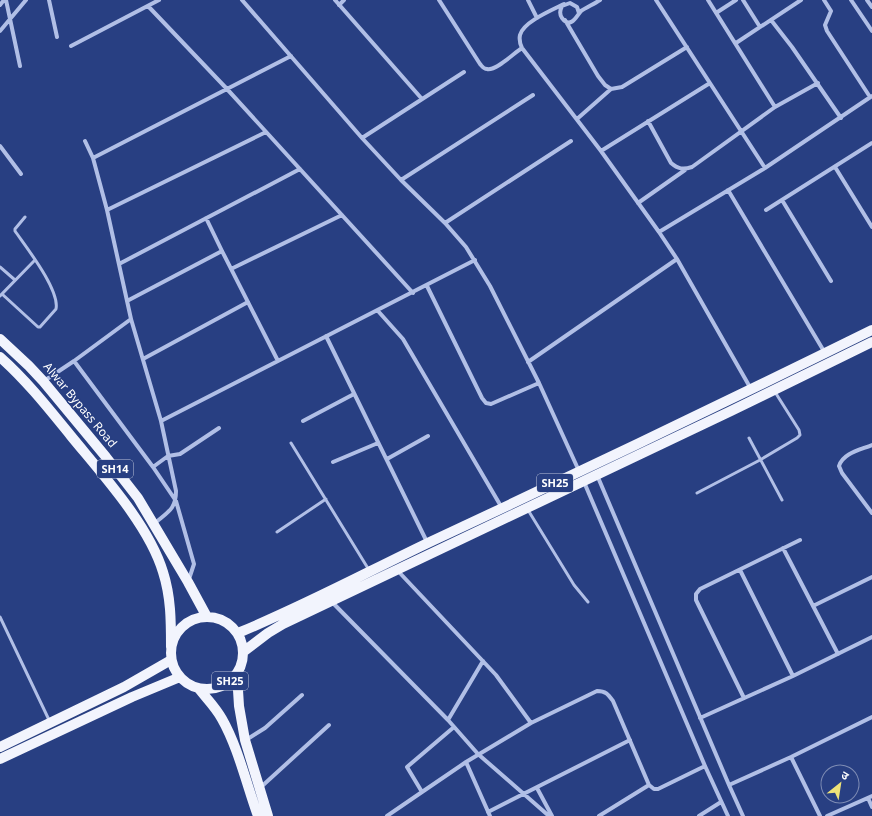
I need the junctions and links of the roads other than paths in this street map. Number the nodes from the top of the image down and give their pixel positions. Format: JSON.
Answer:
{"nodes":[{"id":1,"x":5,"y":0,"type":"edge"},
{"id":2,"x":26,"y":0,"type":"edge"},
{"id":3,"x":48,"y":0,"type":"edge"},
{"id":4,"x":159,"y":0,"type":"edge"},
{"id":5,"x":242,"y":0,"type":"edge"},
{"id":6,"x":335,"y":0,"type":"edge"},
{"id":7,"x":344,"y":0,"type":"edge"},
{"id":8,"x":439,"y":0,"type":"edge"},
{"id":9,"x":528,"y":0,"type":"edge"},
{"id":10,"x":600,"y":0,"type":"edge"},
{"id":11,"x":656,"y":0,"type":"edge"},
{"id":12,"x":708,"y":0,"type":"edge"},
{"id":13,"x":736,"y":0,"type":"edge"},
{"id":14,"x":743,"y":0,"type":"edge"},
{"id":15,"x":801,"y":0,"type":"edge"},
{"id":16,"x":824,"y":0,"type":"edge"},
{"id":17,"x":851,"y":0,"type":"edge"},
{"id":18,"x":867,"y":0,"type":"edge"},
{"id":19,"x":572,"y":2,"type":"edge"},
{"id":20,"x":564,"y":4,"type":"junction"},
{"id":21,"x":0,"y":5,"type":"edge"},
{"id":22,"x":339,"y":5,"type":"junction"},
{"id":23,"x":148,"y":6,"type":"junction"},
{"id":24,"x":872,"y":7,"type":"edge"},
{"id":25,"x":579,"y":13,"type":"junction"},
{"id":26,"x":716,"y":13,"type":"junction"},
{"id":27,"x":538,"y":18,"type":"junction"},
{"id":28,"x":10,"y":19,"type":"junction"},
{"id":29,"x":565,"y":20,"type":"junction"},
{"id":30,"x":771,"y":20,"type":"junction"},
{"id":31,"x":760,"y":28,"type":"junction"},
{"id":32,"x":0,"y":31,"type":"edge"},
{"id":33,"x":872,"y":31,"type":"edge"},
{"id":34,"x":58,"y":37,"type":"dead end"},
{"id":35,"x":736,"y":43,"type":"junction"},
{"id":36,"x":71,"y":46,"type":"dead end"},
{"id":37,"x":687,"y":47,"type":"junction"},
{"id":38,"x":522,"y":48,"type":"junction"},
{"id":39,"x":291,"y":56,"type":"junction"},
{"id":40,"x":20,"y":66,"type":"dead end"},
{"id":41,"x":464,"y":72,"type":"dead end"},
{"id":42,"x":710,"y":83,"type":"junction"},
{"id":43,"x":818,"y":83,"type":"junction"},
{"id":44,"x":227,"y":89,"type":"junction"},
{"id":45,"x":612,"y":89,"type":"junction"},
{"id":46,"x":534,"y":95,"type":"dead end"},
{"id":47,"x":871,"y":96,"type":"edge"},
{"id":48,"x":422,"y":99,"type":"junction"},
{"id":49,"x":775,"y":107,"type":"junction"},
{"id":50,"x":841,"y":118,"type":"junction"},
{"id":51,"x":577,"y":119,"type":"junction"},
{"id":52,"x":648,"y":121,"type":"junction"},
{"id":53,"x":266,"y":132,"type":"junction"},
{"id":54,"x":741,"y":132,"type":"junction"},
{"id":55,"x":362,"y":138,"type":"junction"},
{"id":56,"x":86,"y":141,"type":"dead end"},
{"id":57,"x":571,"y":141,"type":"dead end"},
{"id":58,"x":872,"y":143,"type":"edge"},
{"id":59,"x":0,"y":146,"type":"edge"},
{"id":60,"x":601,"y":151,"type":"junction"},
{"id":61,"x":93,"y":158,"type":"junction"},
{"id":62,"x":835,"y":166,"type":"junction"},
{"id":63,"x":765,"y":168,"type":"junction"},
{"id":64,"x":300,"y":169,"type":"junction"},
{"id":65,"x":685,"y":170,"type":"junction"},
{"id":66,"x":21,"y":174,"type":"dead end"},
{"id":67,"x":401,"y":180,"type":"junction"},
{"id":68,"x":728,"y":190,"type":"junction"},
{"id":69,"x":782,"y":200,"type":"junction"},
{"id":70,"x":638,"y":203,"type":"junction"},
{"id":71,"x":107,"y":210,"type":"junction"},
{"id":72,"x":766,"y":210,"type":"dead end"},
{"id":73,"x":342,"y":215,"type":"junction"},
{"id":74,"x":25,"y":217,"type":"dead end"},
{"id":75,"x":206,"y":218,"type":"junction"},
{"id":76,"x":445,"y":223,"type":"junction"},
{"id":77,"x":872,"y":226,"type":"edge"},
{"id":78,"x":659,"y":232,"type":"junction"},
{"id":79,"x":222,"y":251,"type":"junction"},
{"id":80,"x":677,"y":259,"type":"junction"},
{"id":81,"x":35,"y":260,"type":"junction"},
{"id":82,"x":475,"y":260,"type":"junction"},
{"id":83,"x":119,"y":264,"type":"junction"},
{"id":84,"x":0,"y":267,"type":"edge"},
{"id":85,"x":231,"y":269,"type":"junction"},
{"id":86,"x":15,"y":280,"type":"junction"},
{"id":87,"x":831,"y":281,"type":"dead end"},
{"id":88,"x":427,"y":286,"type":"junction"},
{"id":89,"x":413,"y":293,"type":"junction"},
{"id":90,"x":1,"y":295,"type":"edge"},
{"id":91,"x":127,"y":300,"type":"junction"},
{"id":92,"x":248,"y":302,"type":"junction"},
{"id":93,"x":378,"y":311,"type":"junction"},
{"id":94,"x":131,"y":319,"type":"junction"},
{"id":95,"x":872,"y":330,"type":"edge"},
{"id":96,"x":326,"y":336,"type":"junction"},
{"id":97,"x":0,"y":339,"type":"edge"},
{"id":98,"x":872,"y":342,"type":"edge"},
{"id":99,"x":825,"y":353,"type":"junction"},
{"id":100,"x":143,"y":359,"type":"junction"},
{"id":101,"x":1,"y":360,"type":"edge"},
{"id":102,"x":74,"y":361,"type":"junction"},
{"id":103,"x":278,"y":361,"type":"junction"},
{"id":104,"x":528,"y":362,"type":"junction"},
{"id":105,"x":43,"y":381,"type":"junction"},
{"id":106,"x":539,"y":384,"type":"junction"},
{"id":107,"x":752,"y":390,"type":"junction"},
{"id":108,"x":774,"y":390,"type":"junction"},
{"id":109,"x":354,"y":394,"type":"junction"},
{"id":110,"x":160,"y":421,"type":"junction"},
{"id":111,"x":303,"y":421,"type":"dead end"},
{"id":112,"x":219,"y":428,"type":"dead end"},
{"id":113,"x":428,"y":436,"type":"dead end"},
{"id":114,"x":749,"y":438,"type":"dead end"},
{"id":115,"x":291,"y":443,"type":"dead end"},
{"id":116,"x":378,"y":443,"type":"junction"},
{"id":117,"x":872,"y":445,"type":"edge"},
{"id":118,"x":168,"y":456,"type":"junction"},
{"id":119,"x":386,"y":460,"type":"junction"},
{"id":120,"x":760,"y":460,"type":"junction"},
{"id":121,"x":333,"y":462,"type":"dead end"},
{"id":122,"x":153,"y":467,"type":"junction"},
{"id":123,"x":579,"y":471,"type":"junction"},
{"id":124,"x":597,"y":475,"type":"junction"},
{"id":125,"x":584,"y":482,"type":"junction"},
{"id":126,"x":697,"y":493,"type":"dead end"},
{"id":127,"x":326,"y":500,"type":"junction"},
{"id":128,"x":782,"y":500,"type":"dead end"},
{"id":129,"x":176,"y":501,"type":"junction"},
{"id":130,"x":502,"y":508,"type":"junction"},
{"id":131,"x":527,"y":509,"type":"junction"},
{"id":132,"x":871,"y":511,"type":"edge"},
{"id":133,"x":154,"y":524,"type":"junction"},
{"id":134,"x":277,"y":532,"type":"dead end"},
{"id":135,"x":800,"y":540,"type":"dead end"},
{"id":136,"x":428,"y":544,"type":"junction"},
{"id":137,"x":783,"y":548,"type":"junction"},
{"id":138,"x":397,"y":570,"type":"junction"},
{"id":139,"x":740,"y":570,"type":"junction"},
{"id":140,"x":370,"y":572,"type":"junction"},
{"id":141,"x":872,"y":577,"type":"edge"},
{"id":142,"x":188,"y":582,"type":"junction"},
{"id":143,"x":331,"y":601,"type":"junction"},
{"id":144,"x":588,"y":602,"type":"dead end"},
{"id":145,"x":813,"y":606,"type":"junction"},
{"id":146,"x":0,"y":617,"type":"edge"},
{"id":147,"x":207,"y":617,"type":"junction"},
{"id":148,"x":238,"y":634,"type":"junction"},
{"id":149,"x":872,"y":637,"type":"edge"},
{"id":150,"x":171,"y":647,"type":"junction"},
{"id":151,"x":243,"y":652,"type":"junction"},
{"id":152,"x":838,"y":654,"type":"junction"},
{"id":153,"x":171,"y":660,"type":"junction"},
{"id":154,"x":483,"y":661,"type":"junction"},
{"id":155,"x":237,"y":674,"type":"junction"},
{"id":156,"x":793,"y":676,"type":"junction"},
{"id":157,"x":180,"y":677,"type":"junction"},
{"id":158,"x":199,"y":689,"type":"junction"},
{"id":159,"x":302,"y":695,"type":"dead end"},
{"id":160,"x":744,"y":698,"type":"junction"},
{"id":161,"x":872,"y":716,"type":"edge"},
{"id":162,"x":700,"y":718,"type":"junction"},
{"id":163,"x":448,"y":720,"type":"junction"},
{"id":164,"x":51,"y":723,"type":"junction"},
{"id":165,"x":531,"y":723,"type":"junction"},
{"id":166,"x":329,"y":725,"type":"dead end"},
{"id":167,"x":454,"y":727,"type":"junction"},
{"id":168,"x":245,"y":740,"type":"junction"},
{"id":169,"x":630,"y":740,"type":"junction"},
{"id":170,"x":0,"y":747,"type":"edge"},
{"id":171,"x":478,"y":754,"type":"junction"},
{"id":172,"x":791,"y":757,"type":"junction"},
{"id":173,"x":0,"y":759,"type":"edge"},
{"id":174,"x":466,"y":762,"type":"junction"},
{"id":175,"x":705,"y":766,"type":"junction"},
{"id":176,"x":649,"y":785,"type":"junction"},
{"id":177,"x":729,"y":785,"type":"junction"},
{"id":178,"x":537,"y":788,"type":"junction"},
{"id":179,"x":259,"y":789,"type":"junction"},
{"id":180,"x":422,"y":792,"type":"junction"},
{"id":181,"x":524,"y":794,"type":"junction"},
{"id":182,"x":870,"y":797,"type":"edge"},
{"id":183,"x":721,"y":802,"type":"junction"},
{"id":184,"x":872,"y":806,"type":"edge"},
{"id":185,"x":489,"y":814,"type":"edge"},
{"id":186,"x":258,"y":816,"type":"edge"},
{"id":187,"x":268,"y":816,"type":"edge"},
{"id":188,"x":387,"y":816,"type":"edge"},
{"id":189,"x":549,"y":816,"type":"edge"},
{"id":190,"x":552,"y":816,"type":"edge"},
{"id":191,"x":599,"y":816,"type":"edge"},
{"id":192,"x":699,"y":816,"type":"edge"},
{"id":193,"x":728,"y":816,"type":"edge"},
{"id":194,"x":743,"y":816,"type":"edge"},
{"id":195,"x":820,"y":816,"type":"edge"},
{"id":196,"x":827,"y":816,"type":"edge"}],
"edges":[{"from":1,"to":21,"type":"street"},
{"from":1,"to":28,"type":"street"},
{"from":2,"to":28,"type":"street"},
{"from":3,"to":34,"type":"street"},
{"from":4,"to":23,"type":"street"},
{"from":5,"to":39,"type":"street"},
{"from":6,"to":22,"type":"street"},
{"from":7,"to":22,"type":"street"},
{"from":8,"to":38,"type":"street"},
{"from":9,"to":27,"type":"street"},
{"from":10,"to":25,"type":"street"},
{"from":11,"to":37,"type":"street"},
{"from":12,"to":26,"type":"street"},
{"from":13,"to":26,"type":"street"},
{"from":14,"to":31,"type":"street"},
{"from":15,"to":30,"type":"street"},
{"from":16,"to":47,"type":"street"},
{"from":17,"to":33,"type":"street"},
{"from":18,"to":24,"type":"street"},
{"from":19,"to":20,"type":"street"},
{"from":19,"to":25,"type":"street"},
{"from":20,"to":27,"type":"street"},
{"from":20,"to":29,"type":"street"},
{"from":22,"to":48,"type":"street"},
{"from":23,"to":36,"type":"street"},
{"from":23,"to":44,"type":"street"},
{"from":25,"to":29,"type":"street"},
{"from":26,"to":35,"type":"street"},
{"from":27,"to":38,"type":"street"},
{"from":28,"to":32,"type":"street"},
{"from":28,"to":40,"type":"street"},
{"from":29,"to":45,"type":"street"},
{"from":30,"to":31,"type":"street"},
{"from":30,"to":43,"type":"street"},
{"from":31,"to":35,"type":"street"},
{"from":35,"to":49,"type":"street"},
{"from":37,"to":42,"type":"street"},
{"from":37,"to":45,"type":"street"},
{"from":38,"to":51,"type":"street"},
{"from":39,"to":44,"type":"street"},
{"from":39,"to":55,"type":"street"},
{"from":41,"to":48,"type":"street"},
{"from":42,"to":52,"type":"street"},
{"from":42,"to":54,"type":"street"},
{"from":43,"to":49,"type":"street"},
{"from":43,"to":50,"type":"street"},
{"from":44,"to":53,"type":"street"},
{"from":44,"to":61,"type":"street"},
{"from":45,"to":51,"type":"street"},
{"from":46,"to":67,"type":"street"},
{"from":47,"to":50,"type":"street"},
{"from":48,"to":55,"type":"street"},
{"from":49,"to":54,"type":"street"},
{"from":50,"to":63,"type":"street"},
{"from":51,"to":60,"type":"street"},
{"from":52,"to":60,"type":"street"},
{"from":52,"to":65,"type":"street"},
{"from":53,"to":64,"type":"street"},
{"from":53,"to":71,"type":"street"},
{"from":54,"to":63,"type":"street"},
{"from":54,"to":65,"type":"street"},
{"from":55,"to":67,"type":"street"},
{"from":56,"to":61,"type":"street"},
{"from":57,"to":76,"type":"street"},
{"from":58,"to":62,"type":"street"},
{"from":59,"to":66,"type":"street"},
{"from":60,"to":70,"type":"street"},
{"from":61,"to":71,"type":"street"},
{"from":62,"to":69,"type":"street"},
{"from":62,"to":77,"type":"street"},
{"from":63,"to":68,"type":"street"},
{"from":64,"to":73,"type":"street"},
{"from":64,"to":75,"type":"street"},
{"from":65,"to":70,"type":"street"},
{"from":67,"to":76,"type":"street"},
{"from":68,"to":78,"type":"street"},
{"from":68,"to":99,"type":"street"},
{"from":69,"to":72,"type":"street"},
{"from":69,"to":87,"type":"street"},
{"from":70,"to":78,"type":"street"},
{"from":71,"to":83,"type":"street"},
{"from":73,"to":85,"type":"street"},
{"from":73,"to":89,"type":"street"},
{"from":74,"to":81,"type":"lane"},
{"from":75,"to":79,"type":"street"},
{"from":75,"to":83,"type":"street"},
{"from":76,"to":82,"type":"street"},
{"from":78,"to":80,"type":"street"},
{"from":79,"to":85,"type":"street"},
{"from":79,"to":91,"type":"street"},
{"from":80,"to":104,"type":"street"},
{"from":80,"to":107,"type":"street"},
{"from":81,"to":86,"type":"lane"},
{"from":81,"to":90,"type":"lane"},
{"from":82,"to":88,"type":"street"},
{"from":82,"to":104,"type":"street"},
{"from":83,"to":91,"type":"street"},
{"from":84,"to":86,"type":"lane"},
{"from":85,"to":92,"type":"street"},
{"from":86,"to":90,"type":"lane"},
{"from":88,"to":89,"type":"street"},
{"from":88,"to":106,"type":"street"},
{"from":89,"to":93,"type":"street"},
{"from":91,"to":94,"type":"street"},
{"from":92,"to":100,"type":"street"},
{"from":92,"to":103,"type":"street"},
{"from":93,"to":96,"type":"street"},
{"from":93,"to":130,"type":"street"},
{"from":94,"to":100,"type":"street"},
{"from":94,"to":102,"type":"street"},
{"from":95,"to":99,"type":"main road","number":"SH25"},
{"from":96,"to":103,"type":"street"},
{"from":96,"to":109,"type":"street"},
{"from":97,"to":105,"type":"main road","name":"Alwar Bypass Road","number":"SH14"},
{"from":98,"to":108,"type":"main road","number":"SH25"},
{"from":99,"to":107,"type":"main road","number":"SH25"},
{"from":100,"to":110,"type":"street"},
{"from":101,"to":150,"type":"main road","number":"SH14"},
{"from":102,"to":105,"type":"street"},
{"from":102,"to":122,"type":"street"},
{"from":103,"to":110,"type":"street"},
{"from":104,"to":106,"type":"street"},
{"from":105,"to":133,"type":"main road","name":"Alwar Bypass Road","number":"SH14"},
{"from":106,"to":123,"type":"street"},
{"from":107,"to":123,"type":"main road","number":"SH25"},
{"from":108,"to":120,"type":"lane"},
{"from":108,"to":124,"type":"main road","number":"SH25"},
{"from":109,"to":111,"type":"street"},
{"from":109,"to":116,"type":"street"},
{"from":110,"to":118,"type":"street"},
{"from":112,"to":118,"type":"street"},
{"from":113,"to":119,"type":"street"},
{"from":114,"to":120,"type":"lane"},
{"from":115,"to":127,"type":"lane"},
{"from":116,"to":119,"type":"street"},
{"from":116,"to":121,"type":"street"},
{"from":117,"to":132,"type":"street"},
{"from":118,"to":122,"type":"street"},
{"from":118,"to":129,"type":"street"},
{"from":119,"to":136,"type":"street"},
{"from":120,"to":126,"type":"lane"},
{"from":120,"to":128,"type":"lane"},
{"from":122,"to":129,"type":"street"},
{"from":123,"to":130,"type":"main road","number":"SH25"},
{"from":124,"to":125,"type":"main road","number":"SH25"},
{"from":124,"to":162,"type":"street"},
{"from":125,"to":131,"type":"main road","number":"SH25"},
{"from":125,"to":175,"type":"street"},
{"from":127,"to":134,"type":"lane"},
{"from":127,"to":140,"type":"lane"},
{"from":129,"to":133,"type":"street"},
{"from":129,"to":142,"type":"street"},
{"from":130,"to":136,"type":"main road","number":"SH25"},
{"from":131,"to":138,"type":"main road","number":"SH25"},
{"from":131,"to":144,"type":"lane"},
{"from":133,"to":142,"type":"main road","name":"Alwar Bypass Road","number":"SH14"},
{"from":135,"to":137,"type":"street"},
{"from":136,"to":140,"type":"main road","number":"SH25"},
{"from":137,"to":139,"type":"street"},
{"from":137,"to":145,"type":"street"},
{"from":138,"to":143,"type":"main road","number":"SH25"},
{"from":138,"to":154,"type":"street"},
{"from":139,"to":156,"type":"street"},
{"from":139,"to":160,"type":"street"},
{"from":140,"to":148,"type":"main road","number":"SH25"},
{"from":141,"to":145,"type":"street"},
{"from":142,"to":147,"type":"main road","name":"Alwar Bypass Road","number":"SH14"},
{"from":143,"to":151,"type":"main road","number":"SH25"},
{"from":143,"to":163,"type":"street"},
{"from":145,"to":152,"type":"street"},
{"from":146,"to":164,"type":"lane"},
{"from":147,"to":148,"type":"main road"},
{"from":147,"to":150,"type":"main road","number":"SH25"},
{"from":148,"to":151,"type":"main road","number":"SH25"},
{"from":149,"to":152,"type":"street"},
{"from":150,"to":153,"type":"main road","number":"SH25"},
{"from":151,"to":155,"type":"main road","number":"SH25"},
{"from":152,"to":156,"type":"street"},
{"from":153,"to":157,"type":"main road","number":"SH25"},
{"from":153,"to":164,"type":"main road"},
{"from":154,"to":163,"type":"street"},
{"from":154,"to":165,"type":"street"},
{"from":155,"to":158,"type":"main road","number":"SH25"},
{"from":155,"to":168,"type":"main road"},
{"from":156,"to":160,"type":"street"},
{"from":157,"to":158,"type":"main road","number":"SH25"},
{"from":157,"to":173,"type":"main road"},
{"from":158,"to":186,"type":"main road"},
{"from":159,"to":168,"type":"street"},
{"from":160,"to":162,"type":"street"},
{"from":161,"to":172,"type":"street"},
{"from":162,"to":177,"type":"street"},
{"from":163,"to":167,"type":"street"},
{"from":164,"to":170,"type":"main road"},
{"from":165,"to":169,"type":"street"},
{"from":165,"to":171,"type":"street"},
{"from":166,"to":179,"type":"street"},
{"from":167,"to":171,"type":"street"},
{"from":167,"to":180,"type":"street"},
{"from":168,"to":179,"type":"main road"},
{"from":169,"to":176,"type":"street"},
{"from":169,"to":178,"type":"street"},
{"from":171,"to":174,"type":"street"},
{"from":171,"to":181,"type":"street"},
{"from":172,"to":177,"type":"street"},
{"from":172,"to":195,"type":"street"},
{"from":174,"to":180,"type":"street"},
{"from":174,"to":185,"type":"street"},
{"from":175,"to":176,"type":"street"},
{"from":175,"to":183,"type":"street"},
{"from":176,"to":191,"type":"street"},
{"from":177,"to":194,"type":"street"},
{"from":178,"to":181,"type":"street"},
{"from":178,"to":190,"type":"street"},
{"from":179,"to":187,"type":"main road"},
{"from":180,"to":188,"type":"street"},
{"from":181,"to":185,"type":"street"},
{"from":181,"to":189,"type":"street"},
{"from":182,"to":184,"type":"street"},
{"from":182,"to":196,"type":"street"},
{"from":183,"to":192,"type":"street"},
{"from":183,"to":193,"type":"street"}]}
